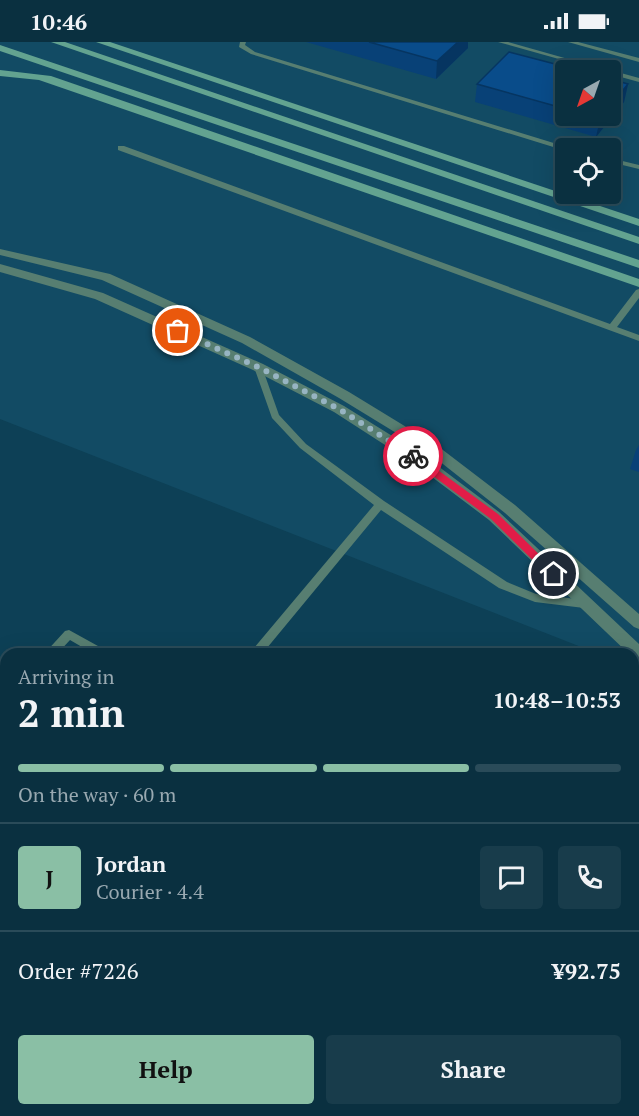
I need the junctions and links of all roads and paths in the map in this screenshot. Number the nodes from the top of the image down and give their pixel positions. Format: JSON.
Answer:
{"nodes":[{"id":1,"x":56,"y":42,"type":"edge"},
{"id":2,"x":100,"y":42,"type":"edge"},
{"id":3,"x":243,"y":42,"type":"edge"},
{"id":4,"x":501,"y":42,"type":"edge"},
{"id":5,"x":571,"y":42,"type":"edge"},
{"id":6,"x":0,"y":48,"type":"edge"},
{"id":7,"x":567,"y":60,"type":"edge"},
{"id":8,"x":639,"y":60,"type":"edge"},
{"id":9,"x":185,"y":72,"type":"junction"},
{"id":10,"x":0,"y":73,"type":"edge"},
{"id":11,"x":621,"y":75,"type":"edge"},
{"id":12,"x":40,"y":77,"type":"junction"},
{"id":13,"x":639,"y":80,"type":"edge"},
{"id":14,"x":114,"y":88,"type":"junction"},
{"id":15,"x":271,"y":116,"type":"junction"},
{"id":16,"x":555,"y":145,"type":"edge"},
{"id":17,"x":121,"y":148,"type":"dead end"},
{"id":18,"x":621,"y":163,"type":"edge"},
{"id":19,"x":639,"y":167,"type":"edge"},
{"id":20,"x":639,"y":223,"type":"edge"},
{"id":21,"x":639,"y":241,"type":"edge"},
{"id":22,"x":0,"y":252,"type":"edge"},
{"id":23,"x":639,"y":264,"type":"edge"},
{"id":24,"x":0,"y":268,"type":"edge"},
{"id":25,"x":639,"y":283,"type":"edge"},
{"id":26,"x":639,"y":292,"type":"edge"},
{"id":27,"x":612,"y":328,"type":"junction"},
{"id":28,"x":639,"y":338,"type":"edge"},
{"id":29,"x":258,"y":367,"type":"junction"},
{"id":30,"x":380,"y":504,"type":"junction"},
{"id":31,"x":584,"y":603,"type":"junction"},
{"id":32,"x":639,"y":623,"type":"edge"},
{"id":33,"x":56,"y":648,"type":"edge"},
{"id":34,"x":93,"y":648,"type":"edge"},
{"id":35,"x":260,"y":648,"type":"edge"},
{"id":36,"x":633,"y":648,"type":"edge"}],
"edges":[{"from":1,"to":15,"type":"main road"},
{"from":2,"to":9,"type":"main road"},
{"from":3,"to":16,"type":"lane"},
{"from":4,"to":7,"type":"lane"},
{"from":5,"to":8,"type":"lane"},
{"from":6,"to":14,"type":"main road"},
{"from":9,"to":15,"type":"main road"},
{"from":9,"to":20,"type":"main road"},
{"from":10,"to":12,"type":"main road"},
{"from":11,"to":13,"type":"lane"},
{"from":12,"to":14,"type":"main road"},
{"from":12,"to":25,"type":"main road"},
{"from":14,"to":23,"type":"main road"},
{"from":15,"to":21,"type":"main road"},
{"from":17,"to":27,"type":"lane"},
{"from":18,"to":19,"type":"lane"},
{"from":22,"to":32,"type":"street"},
{"from":24,"to":29,"type":"street"},
{"from":26,"to":27,"type":"lane"},
{"from":27,"to":28,"type":"lane"},
{"from":29,"to":30,"type":"lane"},
{"from":29,"to":31,"type":"street"},
{"from":30,"to":31,"type":"lane"},
{"from":30,"to":35,"type":"lane"},
{"from":31,"to":36,"type":"street"},
{"from":33,"to":34,"type":"lane"}]}
